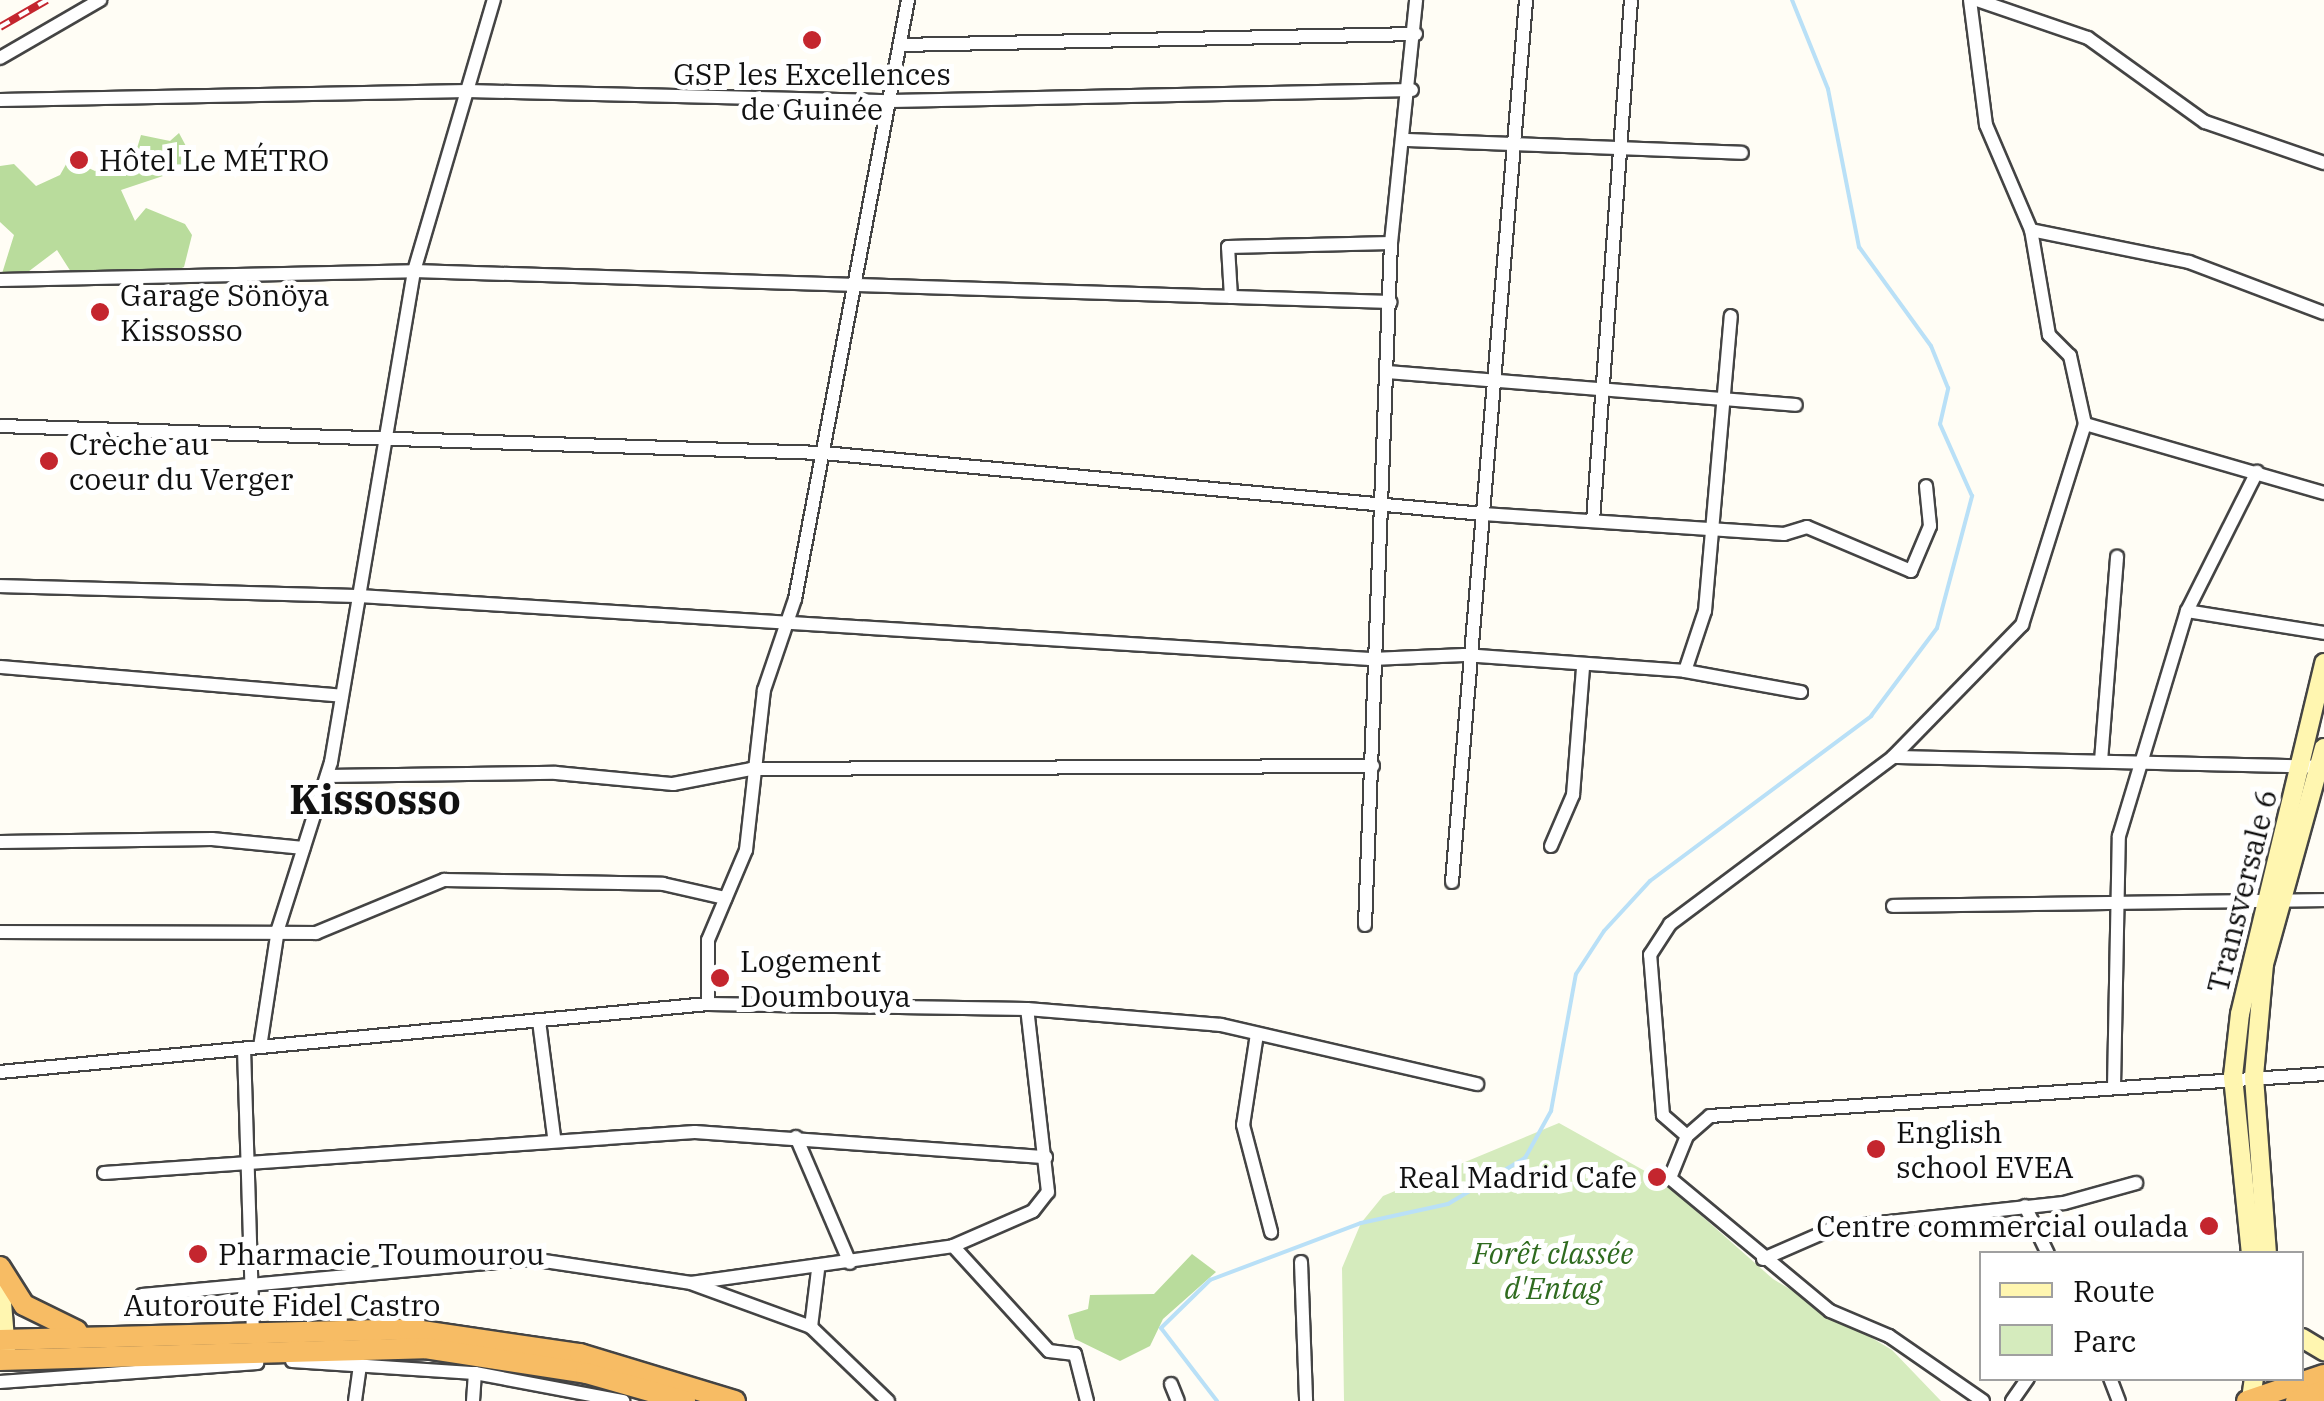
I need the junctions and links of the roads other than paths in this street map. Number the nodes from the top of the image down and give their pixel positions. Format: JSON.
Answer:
{"nodes":[{"id":1,"x":100,"y":0,"type":"edge"},
{"id":2,"x":494,"y":0,"type":"edge"},
{"id":3,"x":908,"y":0,"type":"edge"},
{"id":4,"x":1416,"y":0,"type":"edge"},
{"id":5,"x":1526,"y":0,"type":"edge"},
{"id":6,"x":1631,"y":0,"type":"edge"},
{"id":7,"x":1973,"y":0,"type":"edge"},
{"id":8,"x":1416,"y":34,"type":"junction"},
{"id":9,"x":900,"y":45,"type":"junction"},
{"id":10,"x":0,"y":58,"type":"edge"},
{"id":11,"x":1412,"y":90,"type":"junction"},
{"id":12,"x":468,"y":91,"type":"junction"},
{"id":13,"x":0,"y":100,"type":"edge"},
{"id":14,"x":891,"y":101,"type":"junction"},
{"id":15,"x":1407,"y":140,"type":"junction"},
{"id":16,"x":1516,"y":148,"type":"junction"},
{"id":17,"x":1621,"y":153,"type":"junction"},
{"id":18,"x":1742,"y":153,"type":"dead end"},
{"id":19,"x":2324,"y":163,"type":"edge"},
{"id":20,"x":2032,"y":230,"type":"junction"},
{"id":21,"x":1391,"y":243,"type":"junction"},
{"id":22,"x":414,"y":271,"type":"junction"},
{"id":23,"x":0,"y":280,"type":"edge"},
{"id":24,"x":861,"y":284,"type":"junction"},
{"id":25,"x":1231,"y":297,"type":"junction"},
{"id":26,"x":1391,"y":302,"type":"junction"},
{"id":27,"x":2324,"y":313,"type":"edge"},
{"id":28,"x":1731,"y":316,"type":"dead end"},
{"id":29,"x":1387,"y":372,"type":"junction"},
{"id":30,"x":1496,"y":383,"type":"junction"},
{"id":31,"x":1604,"y":386,"type":"junction"},
{"id":32,"x":1723,"y":402,"type":"junction"},
{"id":33,"x":1796,"y":405,"type":"dead end"},
{"id":34,"x":2085,"y":424,"type":"junction"},
{"id":35,"x":0,"y":426,"type":"edge"},
{"id":36,"x":384,"y":432,"type":"junction"},
{"id":37,"x":823,"y":454,"type":"junction"},
{"id":38,"x":2257,"y":472,"type":"junction"},
{"id":39,"x":1926,"y":486,"type":"dead end"},
{"id":40,"x":2324,"y":493,"type":"edge"},
{"id":41,"x":1380,"y":499,"type":"junction"},
{"id":42,"x":1483,"y":514,"type":"junction"},
{"id":43,"x":1592,"y":521,"type":"junction"},
{"id":44,"x":1713,"y":528,"type":"junction"},
{"id":45,"x":2118,"y":558,"type":"dead end"},
{"id":46,"x":0,"y":586,"type":"edge"},
{"id":47,"x":358,"y":596,"type":"junction"},
{"id":48,"x":2187,"y":611,"type":"junction"},
{"id":49,"x":783,"y":628,"type":"junction"},
{"id":50,"x":2324,"y":633,"type":"edge"},
{"id":51,"x":1474,"y":656,"type":"junction"},
{"id":52,"x":1370,"y":659,"type":"junction"},
{"id":53,"x":2324,"y":663,"type":"edge"},
{"id":54,"x":0,"y":667,"type":"edge"},
{"id":55,"x":1583,"y":668,"type":"junction"},
{"id":56,"x":1684,"y":671,"type":"junction"},
{"id":57,"x":1801,"y":692,"type":"dead end"},
{"id":58,"x":342,"y":696,"type":"junction"},
{"id":59,"x":2324,"y":748,"type":"edge"},
{"id":60,"x":1893,"y":757,"type":"junction"},
{"id":61,"x":2101,"y":761,"type":"junction"},
{"id":62,"x":2142,"y":763,"type":"junction"},
{"id":63,"x":1372,"y":766,"type":"junction"},
{"id":64,"x":2315,"y":767,"type":"edge"},
{"id":65,"x":751,"y":769,"type":"junction"},
{"id":66,"x":326,"y":776,"type":"junction"},
{"id":67,"x":0,"y":842,"type":"edge"},
{"id":68,"x":1551,"y":846,"type":"dead end"},
{"id":69,"x":304,"y":848,"type":"junction"},
{"id":70,"x":1452,"y":882,"type":"dead end"},
{"id":71,"x":2272,"y":897,"type":"junction"},
{"id":72,"x":725,"y":898,"type":"junction"},
{"id":73,"x":2324,"y":900,"type":"edge"},
{"id":74,"x":2116,"y":901,"type":"junction"},
{"id":75,"x":1893,"y":906,"type":"dead end"},
{"id":76,"x":1365,"y":925,"type":"dead end"},
{"id":77,"x":278,"y":929,"type":"junction"},
{"id":78,"x":0,"y":932,"type":"edge"},
{"id":79,"x":708,"y":1004,"type":"junction"},
{"id":80,"x":1028,"y":1009,"type":"junction"},
{"id":81,"x":539,"y":1020,"type":"junction"},
{"id":82,"x":1256,"y":1034,"type":"junction"},
{"id":83,"x":260,"y":1047,"type":"junction"},
{"id":84,"x":244,"y":1049,"type":"junction"},
{"id":85,"x":0,"y":1072,"type":"edge"},
{"id":86,"x":2324,"y":1074,"type":"edge"},
{"id":87,"x":2234,"y":1076,"type":"junction"},
{"id":88,"x":2254,"y":1076,"type":"junction"},
{"id":89,"x":1477,"y":1084,"type":"dead end"},
{"id":90,"x":2114,"y":1087,"type":"junction"},
{"id":91,"x":1687,"y":1136,"type":"junction"},
{"id":92,"x":554,"y":1137,"type":"junction"},
{"id":93,"x":796,"y":1137,"type":"junction"},
{"id":94,"x":1046,"y":1156,"type":"junction"},
{"id":95,"x":244,"y":1158,"type":"junction"},
{"id":96,"x":104,"y":1173,"type":"dead end"},
{"id":97,"x":2136,"y":1182,"type":"dead end"},
{"id":98,"x":2025,"y":1206,"type":"junction"},
{"id":99,"x":1271,"y":1232,"type":"dead end"},
{"id":100,"x":953,"y":1246,"type":"junction"},
{"id":101,"x":2047,"y":1251,"type":"edge"},
{"id":102,"x":2251,"y":1251,"type":"edge"},
{"id":103,"x":2266,"y":1251,"type":"edge"},
{"id":104,"x":1763,"y":1259,"type":"junction"},
{"id":105,"x":1301,"y":1262,"type":"dead end"},
{"id":106,"x":850,"y":1263,"type":"junction"},
{"id":107,"x":0,"y":1267,"type":"edge"},
{"id":108,"x":818,"y":1270,"type":"junction"},
{"id":109,"x":0,"y":1279,"type":"edge"},
{"id":110,"x":250,"y":1282,"type":"junction"},
{"id":111,"x":691,"y":1283,"type":"junction"},
{"id":112,"x":142,"y":1295,"type":"dead end"},
{"id":113,"x":811,"y":1327,"type":"junction"},
{"id":114,"x":253,"y":1330,"type":"junction"},
{"id":115,"x":99,"y":1336,"type":"junction"},
{"id":116,"x":3,"y":1350,"type":"edge"},
{"id":117,"x":360,"y":1364,"type":"junction"},
{"id":118,"x":475,"y":1373,"type":"junction"},
{"id":119,"x":2302,"y":1381,"type":"edge"},
{"id":120,"x":0,"y":1382,"type":"edge"},
{"id":121,"x":1172,"y":1384,"type":"dead end"},
{"id":122,"x":2324,"y":1391,"type":"edge"},
{"id":123,"x":2251,"y":1395,"type":"edge"},
{"id":124,"x":356,"y":1401,"type":"edge"},
{"id":125,"x":473,"y":1401,"type":"edge"},
{"id":126,"x":623,"y":1401,"type":"edge"},
{"id":127,"x":685,"y":1401,"type":"edge"},
{"id":128,"x":735,"y":1401,"type":"edge"},
{"id":129,"x":888,"y":1401,"type":"edge"},
{"id":130,"x":1087,"y":1401,"type":"edge"},
{"id":131,"x":1178,"y":1401,"type":"edge"},
{"id":132,"x":1306,"y":1401,"type":"edge"},
{"id":133,"x":1983,"y":1401,"type":"edge"},
{"id":134,"x":2296,"y":1401,"type":"edge"}],
"edges":[{"from":1,"to":10,"type":"street"},
{"from":2,"to":12,"type":"street"},
{"from":3,"to":9,"type":"street"},
{"from":4,"to":8,"type":"street"},
{"from":5,"to":16,"type":"street"},
{"from":6,"to":17,"type":"street"},
{"from":7,"to":19,"type":"street"},
{"from":7,"to":20,"type":"street"},
{"from":8,"to":9,"type":"street"},
{"from":8,"to":11,"type":"street"},
{"from":9,"to":14,"type":"street"},
{"from":11,"to":14,"type":"street"},
{"from":11,"to":15,"type":"street"},
{"from":12,"to":13,"type":"street"},
{"from":12,"to":14,"type":"street"},
{"from":12,"to":22,"type":"street"},
{"from":14,"to":24,"type":"street"},
{"from":15,"to":16,"type":"street"},
{"from":15,"to":21,"type":"street"},
{"from":16,"to":17,"type":"street"},
{"from":16,"to":30,"type":"street"},
{"from":17,"to":18,"type":"street"},
{"from":17,"to":31,"type":"street"},
{"from":20,"to":27,"type":"street"},
{"from":20,"to":34,"type":"street"},
{"from":21,"to":25,"type":"street"},
{"from":21,"to":26,"type":"street"},
{"from":22,"to":23,"type":"street"},
{"from":22,"to":24,"type":"street"},
{"from":22,"to":36,"type":"street"},
{"from":24,"to":25,"type":"street"},
{"from":24,"to":37,"type":"street"},
{"from":25,"to":26,"type":"street"},
{"from":26,"to":29,"type":"street"},
{"from":28,"to":32,"type":"street"},
{"from":29,"to":30,"type":"street"},
{"from":29,"to":41,"type":"street"},
{"from":30,"to":31,"type":"street"},
{"from":30,"to":42,"type":"street"},
{"from":31,"to":32,"type":"street"},
{"from":31,"to":43,"type":"street"},
{"from":32,"to":33,"type":"street"},
{"from":32,"to":44,"type":"street"},
{"from":34,"to":38,"type":"street"},
{"from":34,"to":60,"type":"street"},
{"from":35,"to":36,"type":"street"},
{"from":36,"to":37,"type":"street"},
{"from":36,"to":47,"type":"street"},
{"from":37,"to":41,"type":"street"},
{"from":37,"to":49,"type":"street"},
{"from":38,"to":40,"type":"street"},
{"from":38,"to":48,"type":"street"},
{"from":39,"to":44,"type":"street"},
{"from":41,"to":42,"type":"street"},
{"from":41,"to":52,"type":"street"},
{"from":42,"to":43,"type":"street"},
{"from":42,"to":51,"type":"street"},
{"from":43,"to":44,"type":"street"},
{"from":44,"to":56,"type":"street"},
{"from":45,"to":61,"type":"street"},
{"from":46,"to":47,"type":"street"},
{"from":47,"to":49,"type":"street"},
{"from":47,"to":58,"type":"street"},
{"from":48,"to":50,"type":"street"},
{"from":48,"to":62,"type":"street"},
{"from":49,"to":52,"type":"street"},
{"from":49,"to":65,"type":"street"},
{"from":51,"to":52,"type":"street"},
{"from":51,"to":55,"type":"street"},
{"from":51,"to":70,"type":"street"},
{"from":52,"to":63,"type":"street"},
{"from":53,"to":64,"type":"main road","name":"Transversale 6"},
{"from":54,"to":58,"type":"street"},
{"from":55,"to":56,"type":"street"},
{"from":55,"to":68,"type":"street"},
{"from":56,"to":57,"type":"street"},
{"from":58,"to":66,"type":"street"},
{"from":59,"to":64,"type":"main road","name":"Transversale 6"},
{"from":60,"to":61,"type":"street"},
{"from":60,"to":91,"type":"street"},
{"from":61,"to":62,"type":"street"},
{"from":62,"to":64,"type":"street"},
{"from":62,"to":74,"type":"street"},
{"from":63,"to":65,"type":"street"},
{"from":63,"to":76,"type":"street"},
{"from":64,"to":71,"type":"main road","name":"Transversale 6"},
{"from":65,"to":66,"type":"street"},
{"from":65,"to":72,"type":"street"},
{"from":66,"to":69,"type":"street"},
{"from":67,"to":69,"type":"street"},
{"from":69,"to":77,"type":"street"},
{"from":71,"to":73,"type":"street"},
{"from":71,"to":74,"type":"street"},
{"from":71,"to":87,"type":"main road","name":"Transversale 6"},
{"from":71,"to":88,"type":"main road","name":"Transversale 6"},
{"from":72,"to":77,"type":"street"},
{"from":72,"to":79,"type":"street"},
{"from":74,"to":75,"type":"street"},
{"from":74,"to":90,"type":"street"},
{"from":77,"to":78,"type":"street"},
{"from":77,"to":83,"type":"street"},
{"from":79,"to":80,"type":"street"},
{"from":79,"to":81,"type":"street"},
{"from":80,"to":82,"type":"street"},
{"from":80,"to":94,"type":"street"},
{"from":81,"to":83,"type":"street"},
{"from":81,"to":92,"type":"street"},
{"from":82,"to":89,"type":"street"},
{"from":82,"to":99,"type":"street"},
{"from":83,"to":84,"type":"street"},
{"from":84,"to":85,"type":"street"},
{"from":84,"to":95,"type":"street"},
{"from":86,"to":88,"type":"street"},
{"from":87,"to":88,"type":"street"},
{"from":87,"to":90,"type":"street"},
{"from":87,"to":102,"type":"main road","name":"Transversale 6"},
{"from":88,"to":103,"type":"main road","name":"Transversale 6"},
{"from":90,"to":91,"type":"street"},
{"from":91,"to":104,"type":"street"},
{"from":92,"to":93,"type":"street"},
{"from":92,"to":95,"type":"street"},
{"from":93,"to":94,"type":"street"},
{"from":93,"to":106,"type":"street"},
{"from":94,"to":100,"type":"street"},
{"from":95,"to":96,"type":"street"},
{"from":95,"to":110,"type":"street"},
{"from":97,"to":98,"type":"street"},
{"from":98,"to":101,"type":"street"},
{"from":98,"to":104,"type":"street"},
{"from":100,"to":106,"type":"street"},
{"from":100,"to":130,"type":"street"},
{"from":104,"to":133,"type":"street"},
{"from":105,"to":132,"type":"street"},
{"from":106,"to":108,"type":"street"},
{"from":107,"to":115,"type":"highway"},
{"from":108,"to":111,"type":"street"},
{"from":108,"to":113,"type":"street"},
{"from":109,"to":116,"type":"main road"},
{"from":110,"to":111,"type":"street"},
{"from":110,"to":112,"type":"street"},
{"from":110,"to":114,"type":"street"},
{"from":111,"to":113,"type":"street"},
{"from":113,"to":129,"type":"street"},
{"from":114,"to":115,"type":"highway","name":"Autoroute Fidel Castro"},
{"from":114,"to":128,"type":"highway","name":"Autoroute Fidel Castro"},
{"from":115,"to":116,"type":"highway","name":"Autoroute Fidel Castro"},
{"from":116,"to":127,"type":"highway","name":"Autoroute Fidel Castro"},
{"from":117,"to":118,"type":"street"},
{"from":117,"to":120,"type":"street"},
{"from":117,"to":124,"type":"street"},
{"from":118,"to":125,"type":"street"},
{"from":118,"to":126,"type":"street"},
{"from":119,"to":123,"type":"highway"},
{"from":121,"to":131,"type":"street"},
{"from":122,"to":134,"type":"highway"}]}
